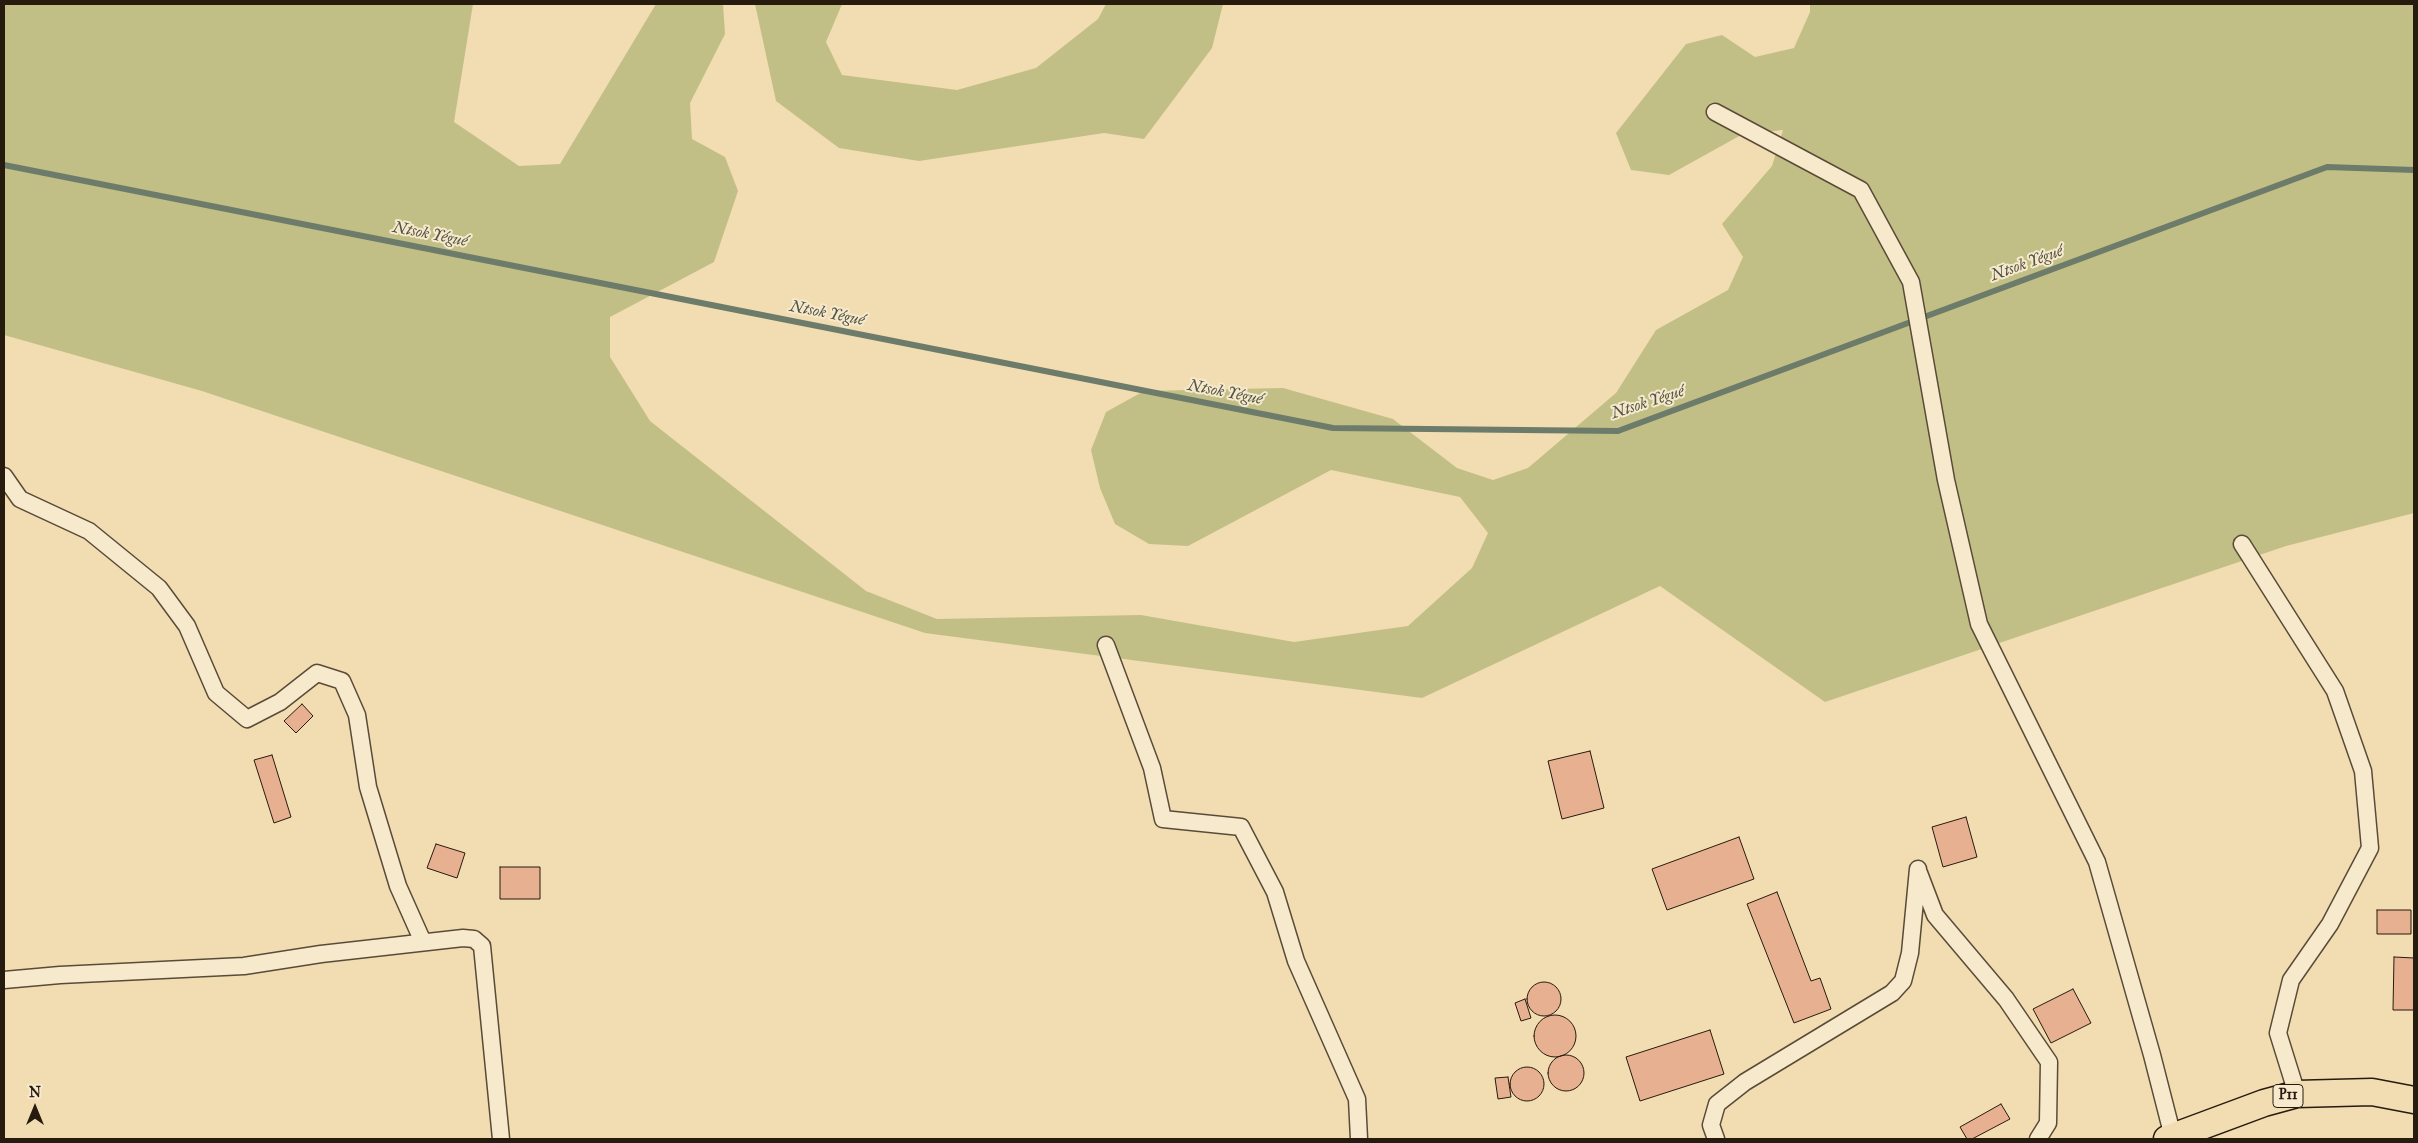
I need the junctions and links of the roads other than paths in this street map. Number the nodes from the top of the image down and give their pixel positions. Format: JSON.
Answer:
{"nodes":[{"id":1,"x":1715,"y":112,"type":"dead end"},
{"id":2,"x":4,"y":476,"type":"edge"},
{"id":3,"x":2242,"y":544,"type":"dead end"},
{"id":4,"x":1106,"y":645,"type":"dead end"},
{"id":5,"x":423,"y":942,"type":"junction"},
{"id":6,"x":4,"y":980,"type":"edge"},
{"id":7,"x":2297,"y":1094,"type":"junction"},
{"id":8,"x":2414,"y":1100,"type":"edge"},
{"id":9,"x":2170,"y":1138,"type":"edge"},
{"id":10,"x":501,"y":1139,"type":"edge"},
{"id":11,"x":1359,"y":1139,"type":"edge"},
{"id":12,"x":1716,"y":1139,"type":"edge"},
{"id":13,"x":2038,"y":1139,"type":"edge"}],
"edges":[{"from":1,"to":9,"type":"street"},
{"from":2,"to":5,"type":"street"},
{"from":3,"to":7,"type":"street"},
{"from":4,"to":11,"type":"street"},
{"from":5,"to":6,"type":"street"},
{"from":5,"to":10,"type":"street"},
{"from":7,"to":8,"type":"main road","number":"P11"},
{"from":7,"to":9,"type":"main road","number":"P11"},
{"from":12,"to":13,"type":"street"}]}
